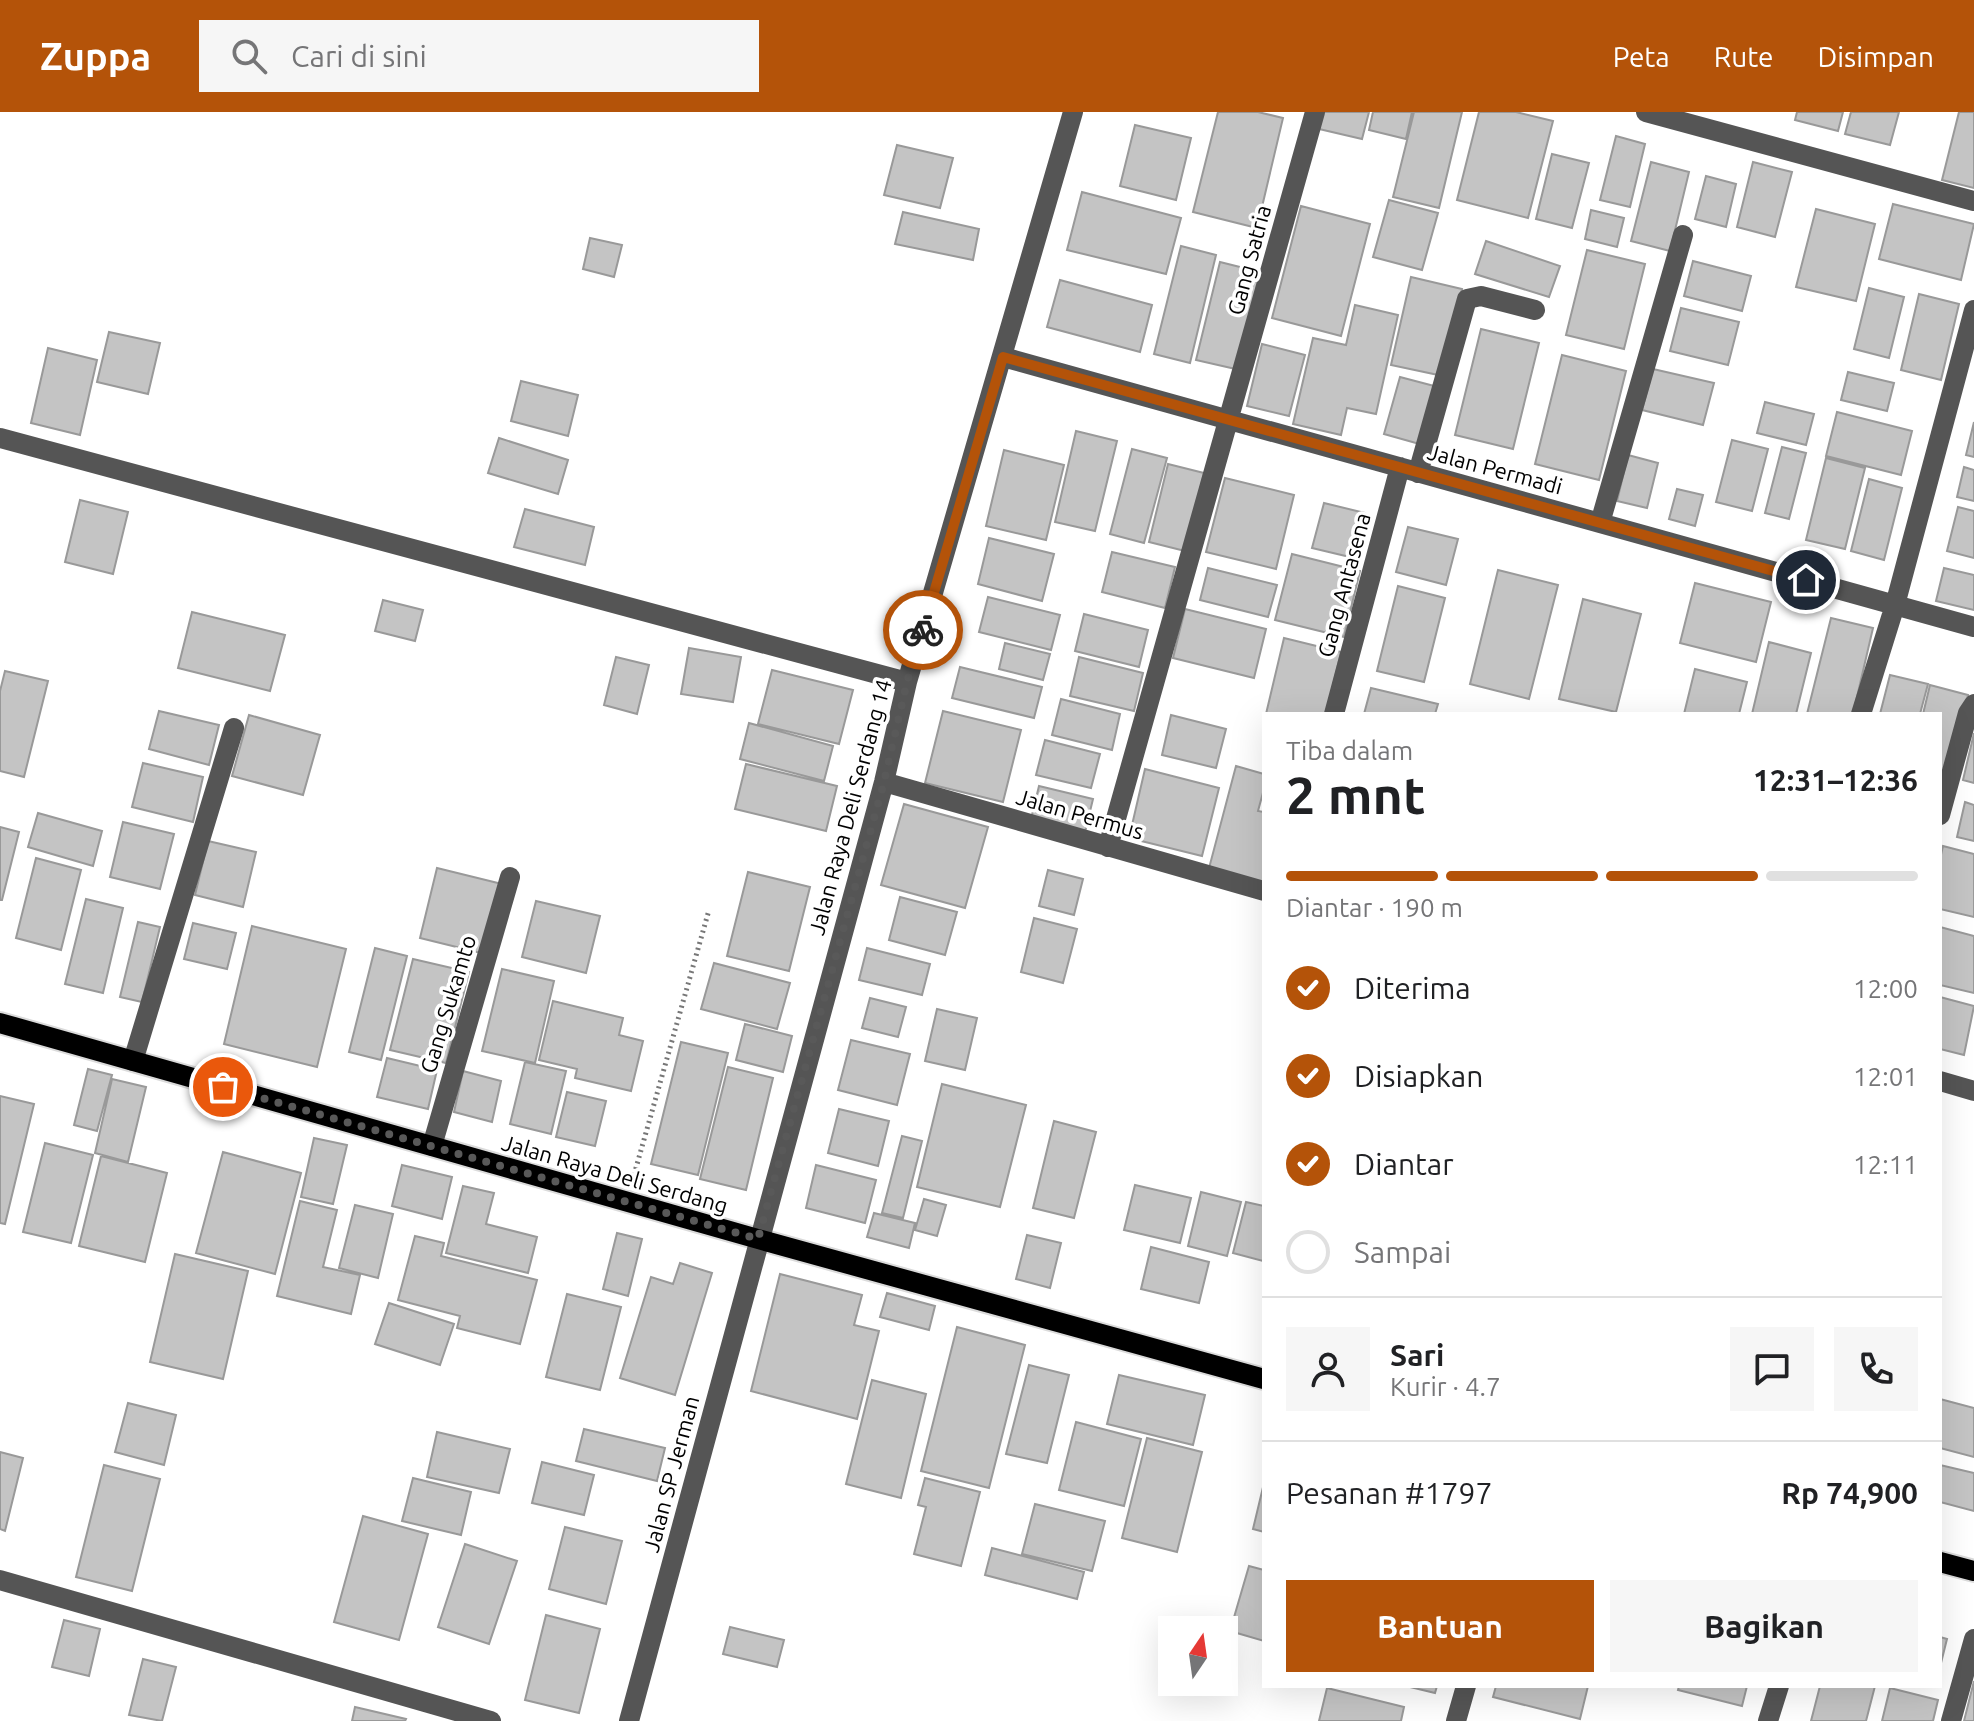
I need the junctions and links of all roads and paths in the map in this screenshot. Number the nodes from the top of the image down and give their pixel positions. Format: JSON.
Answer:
{"nodes":[{"id":1,"x":1073,"y":112,"type":"edge"},
{"id":2,"x":1315,"y":112,"type":"edge"},
{"id":3,"x":1646,"y":112,"type":"edge"},
{"id":4,"x":1974,"y":201,"type":"edge"},
{"id":5,"x":1683,"y":235,"type":"dead end"},
{"id":6,"x":1535,"y":310,"type":"dead end"},
{"id":7,"x":1974,"y":310,"type":"edge"},
{"id":8,"x":1003,"y":357,"type":"junction"},
{"id":9,"x":1230,"y":420,"type":"junction"},
{"id":10,"x":0,"y":438,"type":"edge"},
{"id":11,"x":1409,"y":470,"type":"junction"},
{"id":12,"x":1600,"y":523,"type":"junction"},
{"id":13,"x":1895,"y":605,"type":"junction"},
{"id":14,"x":1974,"y":627,"type":"edge"},
{"id":15,"x":907,"y":682,"type":"junction"},
{"id":16,"x":1974,"y":704,"type":"edge"},
{"id":17,"x":1335,"y":712,"type":"edge"},
{"id":18,"x":1862,"y":712,"type":"edge"},
{"id":19,"x":234,"y":728,"type":"dead end"},
{"id":20,"x":884,"y":782,"type":"junction"},
{"id":21,"x":1942,"y":808,"type":"edge"},
{"id":22,"x":1108,"y":847,"type":"junction"},
{"id":23,"x":510,"y":877,"type":"dead end"},
{"id":24,"x":1262,"y":890,"type":"edge"},
{"id":25,"x":709,"y":910,"type":"dead end"},
{"id":26,"x":0,"y":1023,"type":"edge"},
{"id":27,"x":133,"y":1061,"type":"junction"},
{"id":28,"x":1942,"y":1082,"type":"edge"},
{"id":29,"x":1974,"y":1091,"type":"edge"},
{"id":30,"x":432,"y":1146,"type":"junction"},
{"id":31,"x":626,"y":1202,"type":"junction"},
{"id":32,"x":758,"y":1239,"type":"junction"},
{"id":33,"x":1262,"y":1378,"type":"edge"},
{"id":34,"x":1942,"y":1563,"type":"edge"},
{"id":35,"x":1974,"y":1571,"type":"edge"},
{"id":36,"x":0,"y":1580,"type":"edge"},
{"id":37,"x":1974,"y":1639,"type":"edge"},
{"id":38,"x":1465,"y":1688,"type":"edge"},
{"id":39,"x":1778,"y":1688,"type":"edge"},
{"id":40,"x":491,"y":1721,"type":"edge"},
{"id":41,"x":629,"y":1721,"type":"edge"},
{"id":42,"x":1456,"y":1721,"type":"edge"},
{"id":43,"x":1768,"y":1721,"type":"edge"},
{"id":44,"x":1951,"y":1721,"type":"edge"}],
"edges":[{"from":1,"to":8,"type":"street","name":"Jalan Raya Deli Serdang 14"},
{"from":2,"to":9,"type":"street","name":"Gang Satria"},
{"from":3,"to":4,"type":"street"},
{"from":5,"to":12,"type":"street"},
{"from":6,"to":11,"type":"street","name":"Gang Antasena"},
{"from":7,"to":13,"type":"street"},
{"from":8,"to":9,"type":"street","name":"Jalan Permadi"},
{"from":8,"to":15,"type":"street","name":"Jalan Raya Deli Serdang 14"},
{"from":9,"to":11,"type":"street","name":"Jalan Permadi"},
{"from":9,"to":22,"type":"street","name":"Gang Satria"},
{"from":10,"to":15,"type":"street"},
{"from":11,"to":12,"type":"street","name":"Jalan Permadi"},
{"from":11,"to":17,"type":"street","name":"Gang Antasena"},
{"from":12,"to":13,"type":"street","name":"Jalan Permadi"},
{"from":13,"to":14,"type":"street","name":"Jalan Permadi"},
{"from":13,"to":18,"type":"street"},
{"from":15,"to":20,"type":"street","name":"Jalan Raya Deli Serdang 14"},
{"from":16,"to":21,"type":"street"},
{"from":19,"to":27,"type":"street"},
{"from":20,"to":22,"type":"street","name":"Jalan Permus"},
{"from":20,"to":32,"type":"street","name":"Jalan Raya Deli Serdang 14"},
{"from":22,"to":24,"type":"street","name":"Jalan Permus"},
{"from":23,"to":30,"type":"street","name":"Gang Sukamto"},
{"from":25,"to":31,"type":"path"},
{"from":26,"to":27,"type":"main road","name":"Jalan Raya Deli Serdang"},
{"from":27,"to":30,"type":"main road","name":"Jalan Raya Deli Serdang"},
{"from":28,"to":29,"type":"street"},
{"from":30,"to":31,"type":"main road","name":"Jalan Raya Deli Serdang"},
{"from":31,"to":32,"type":"main road","name":"Jalan Raya Deli Serdang"},
{"from":32,"to":33,"type":"main road","name":"Jalan Raya Deli Serdang"},
{"from":32,"to":41,"type":"street","name":"Jalan SP Jerman"},
{"from":34,"to":35,"type":"main road"},
{"from":36,"to":40,"type":"street"},
{"from":37,"to":44,"type":"street"},
{"from":38,"to":42,"type":"street"},
{"from":39,"to":43,"type":"street"}]}
